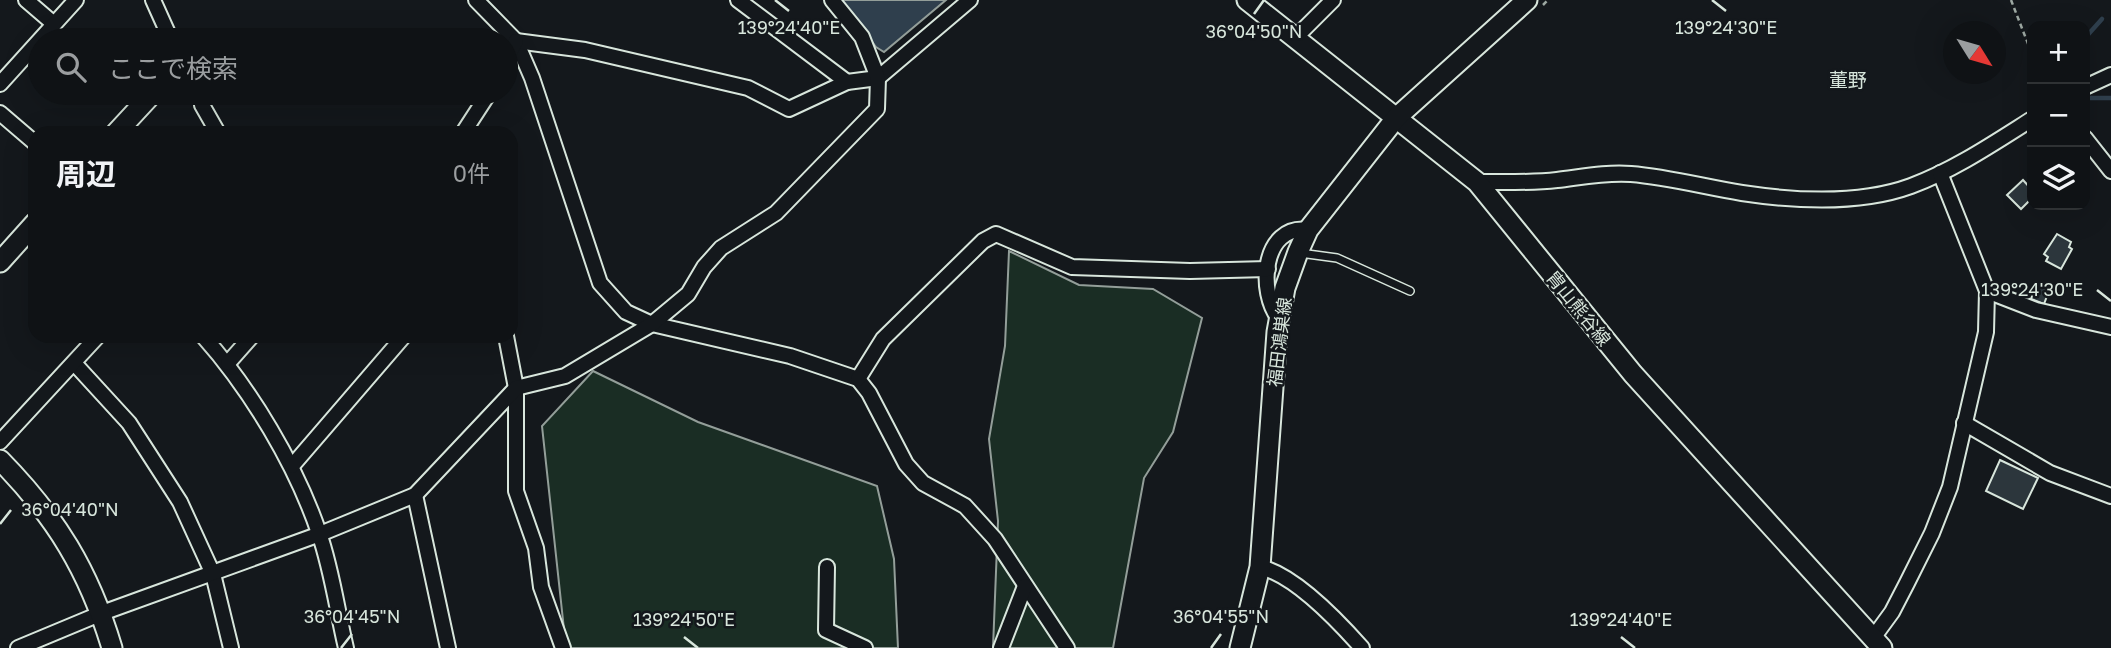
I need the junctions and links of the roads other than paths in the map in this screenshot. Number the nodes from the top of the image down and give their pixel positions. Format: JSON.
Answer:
{"nodes":[{"id":1,"x":26,"y":0,"type":"edge"},
{"id":2,"x":76,"y":0,"type":"edge"},
{"id":3,"x":153,"y":0,"type":"edge"},
{"id":4,"x":476,"y":0,"type":"edge"},
{"id":5,"x":738,"y":0,"type":"edge"},
{"id":6,"x":832,"y":0,"type":"edge"},
{"id":7,"x":971,"y":0,"type":"edge"},
{"id":8,"x":1247,"y":0,"type":"edge"},
{"id":9,"x":1334,"y":0,"type":"edge"},
{"id":10,"x":1527,"y":0,"type":"edge"},
{"id":11,"x":54,"y":24,"type":"junction"},
{"id":12,"x":50,"y":28,"type":"edge"},
{"id":13,"x":166,"y":28,"type":"edge"},
{"id":14,"x":503,"y":28,"type":"edge"},
{"id":15,"x":1294,"y":38,"type":"junction"},
{"id":16,"x":518,"y":41,"type":"edge"},
{"id":17,"x":518,"y":46,"type":"edge"},
{"id":18,"x":28,"y":53,"type":"edge"},
{"id":19,"x":2111,"y":75,"type":"edge"},
{"id":20,"x":878,"y":78,"type":"junction"},
{"id":21,"x":847,"y":82,"type":"junction"},
{"id":22,"x":0,"y":84,"type":"edge"},
{"id":23,"x":2090,"y":85,"type":"edge"},
{"id":24,"x":142,"y":105,"type":"edge"},
{"id":25,"x":202,"y":105,"type":"edge"},
{"id":26,"x":481,"y":105,"type":"edge"},
{"id":27,"x":0,"y":113,"type":"edge"},
{"id":28,"x":1396,"y":118,"type":"junction"},
{"id":29,"x":2027,"y":121,"type":"edge"},
{"id":30,"x":122,"y":126,"type":"edge"},
{"id":31,"x":214,"y":126,"type":"edge"},
{"id":32,"x":468,"y":126,"type":"edge"},
{"id":33,"x":28,"y":137,"type":"edge"},
{"id":34,"x":2090,"y":144,"type":"edge"},
{"id":35,"x":2111,"y":171,"type":"edge"},
{"id":36,"x":1940,"y":173,"type":"junction"},
{"id":37,"x":1477,"y":182,"type":"junction"},
{"id":38,"x":1308,"y":230,"type":"junction"},
{"id":39,"x":28,"y":231,"type":"edge"},
{"id":40,"x":1298,"y":252,"type":"junction"},
{"id":41,"x":0,"y":262,"type":"edge"},
{"id":42,"x":1268,"y":269,"type":"junction"},
{"id":43,"x":1410,"y":291,"type":"dead end"},
{"id":44,"x":1987,"y":291,"type":"junction"},
{"id":45,"x":1280,"y":320,"type":"junction"},
{"id":46,"x":652,"y":324,"type":"junction"},
{"id":47,"x":2111,"y":327,"type":"edge"},
{"id":48,"x":92,"y":343,"type":"edge"},
{"id":49,"x":209,"y":343,"type":"edge"},
{"id":50,"x":246,"y":343,"type":"edge"},
{"id":51,"x":398,"y":343,"type":"edge"},
{"id":52,"x":507,"y":343,"type":"edge"},
{"id":53,"x":74,"y":363,"type":"junction"},
{"id":54,"x":228,"y":363,"type":"junction"},
{"id":55,"x":858,"y":379,"type":"junction"},
{"id":56,"x":516,"y":388,"type":"junction"},
{"id":57,"x":1964,"y":423,"type":"junction"},
{"id":58,"x":0,"y":442,"type":"edge"},
{"id":59,"x":0,"y":460,"type":"edge"},
{"id":60,"x":292,"y":466,"type":"junction"},
{"id":61,"x":415,"y":495,"type":"junction"},
{"id":62,"x":2111,"y":496,"type":"edge"},
{"id":63,"x":320,"y":534,"type":"junction"},
{"id":64,"x":827,"y":567,"type":"dead end"},
{"id":65,"x":1260,"y":567,"type":"junction"},
{"id":66,"x":213,"y":574,"type":"junction"},
{"id":67,"x":1025,"y":586,"type":"junction"},
{"id":68,"x":102,"y":614,"type":"junction"},
{"id":69,"x":1878,"y":643,"type":"edge"},
{"id":70,"x":18,"y":648,"type":"edge"},
{"id":71,"x":112,"y":648,"type":"edge"},
{"id":72,"x":231,"y":648,"type":"edge"},
{"id":73,"x":346,"y":648,"type":"edge"},
{"id":74,"x":448,"y":648,"type":"edge"},
{"id":75,"x":563,"y":648,"type":"edge"},
{"id":76,"x":865,"y":648,"type":"edge"},
{"id":77,"x":1001,"y":648,"type":"edge"},
{"id":78,"x":1067,"y":648,"type":"edge"},
{"id":79,"x":1240,"y":648,"type":"edge"},
{"id":80,"x":1363,"y":648,"type":"edge"}],
"edges":[{"from":1,"to":11,"type":"street"},
{"from":2,"to":11,"type":"street"},
{"from":3,"to":13,"type":"street"},
{"from":4,"to":14,"type":"street"},
{"from":5,"to":21,"type":"street"},
{"from":6,"to":20,"type":"street"},
{"from":7,"to":20,"type":"street"},
{"from":8,"to":15,"type":"main road","name":"胄山熊谷線"},
{"from":9,"to":15,"type":"street"},
{"from":10,"to":28,"type":"main road","name":"福田鴻巣線"},
{"from":11,"to":12,"type":"street"},
{"from":15,"to":28,"type":"main road","name":"胄山熊谷線"},
{"from":16,"to":21,"type":"street"},
{"from":17,"to":46,"type":"street"},
{"from":18,"to":22,"type":"street"},
{"from":19,"to":23,"type":"street"},
{"from":20,"to":21,"type":"street"},
{"from":20,"to":46,"type":"street"},
{"from":24,"to":30,"type":"main road"},
{"from":25,"to":31,"type":"street"},
{"from":26,"to":32,"type":"street"},
{"from":27,"to":33,"type":"street"},
{"from":28,"to":37,"type":"main road","name":"胄山熊谷線"},
{"from":28,"to":38,"type":"main road","name":"福田鴻巣線"},
{"from":29,"to":36,"type":"street"},
{"from":34,"to":35,"type":"street"},
{"from":36,"to":37,"type":"street"},
{"from":36,"to":44,"type":"street"},
{"from":37,"to":69,"type":"main road","name":"胄山熊谷線"},
{"from":38,"to":40,"type":"main road","name":"福田鴻巣線"},
{"from":38,"to":42,"type":"street"},
{"from":39,"to":41,"type":"main road"},
{"from":40,"to":43,"type":"lane"},
{"from":40,"to":45,"type":"main road","name":"福田鴻巣線"},
{"from":42,"to":45,"type":"street"},
{"from":42,"to":55,"type":"street"},
{"from":44,"to":47,"type":"street"},
{"from":44,"to":57,"type":"street"},
{"from":45,"to":65,"type":"main road","name":"福田鴻巣線"},
{"from":46,"to":55,"type":"street"},
{"from":46,"to":56,"type":"street"},
{"from":48,"to":53,"type":"street"},
{"from":49,"to":54,"type":"street"},
{"from":50,"to":54,"type":"street"},
{"from":51,"to":60,"type":"street"},
{"from":52,"to":56,"type":"street"},
{"from":53,"to":58,"type":"street"},
{"from":53,"to":66,"type":"street"},
{"from":54,"to":60,"type":"street"},
{"from":55,"to":67,"type":"street"},
{"from":56,"to":61,"type":"street"},
{"from":56,"to":75,"type":"street"},
{"from":57,"to":62,"type":"street"},
{"from":57,"to":69,"type":"street"},
{"from":59,"to":68,"type":"main road"},
{"from":60,"to":63,"type":"street"},
{"from":61,"to":63,"type":"street"},
{"from":61,"to":74,"type":"street"},
{"from":63,"to":66,"type":"street"},
{"from":63,"to":73,"type":"street"},
{"from":64,"to":76,"type":"street"},
{"from":65,"to":79,"type":"main road","name":"福田鴻巣線"},
{"from":65,"to":80,"type":"street"},
{"from":66,"to":68,"type":"street"},
{"from":66,"to":72,"type":"street"},
{"from":67,"to":77,"type":"street"},
{"from":67,"to":78,"type":"street"},
{"from":68,"to":70,"type":"street"},
{"from":68,"to":71,"type":"main road"}]}
